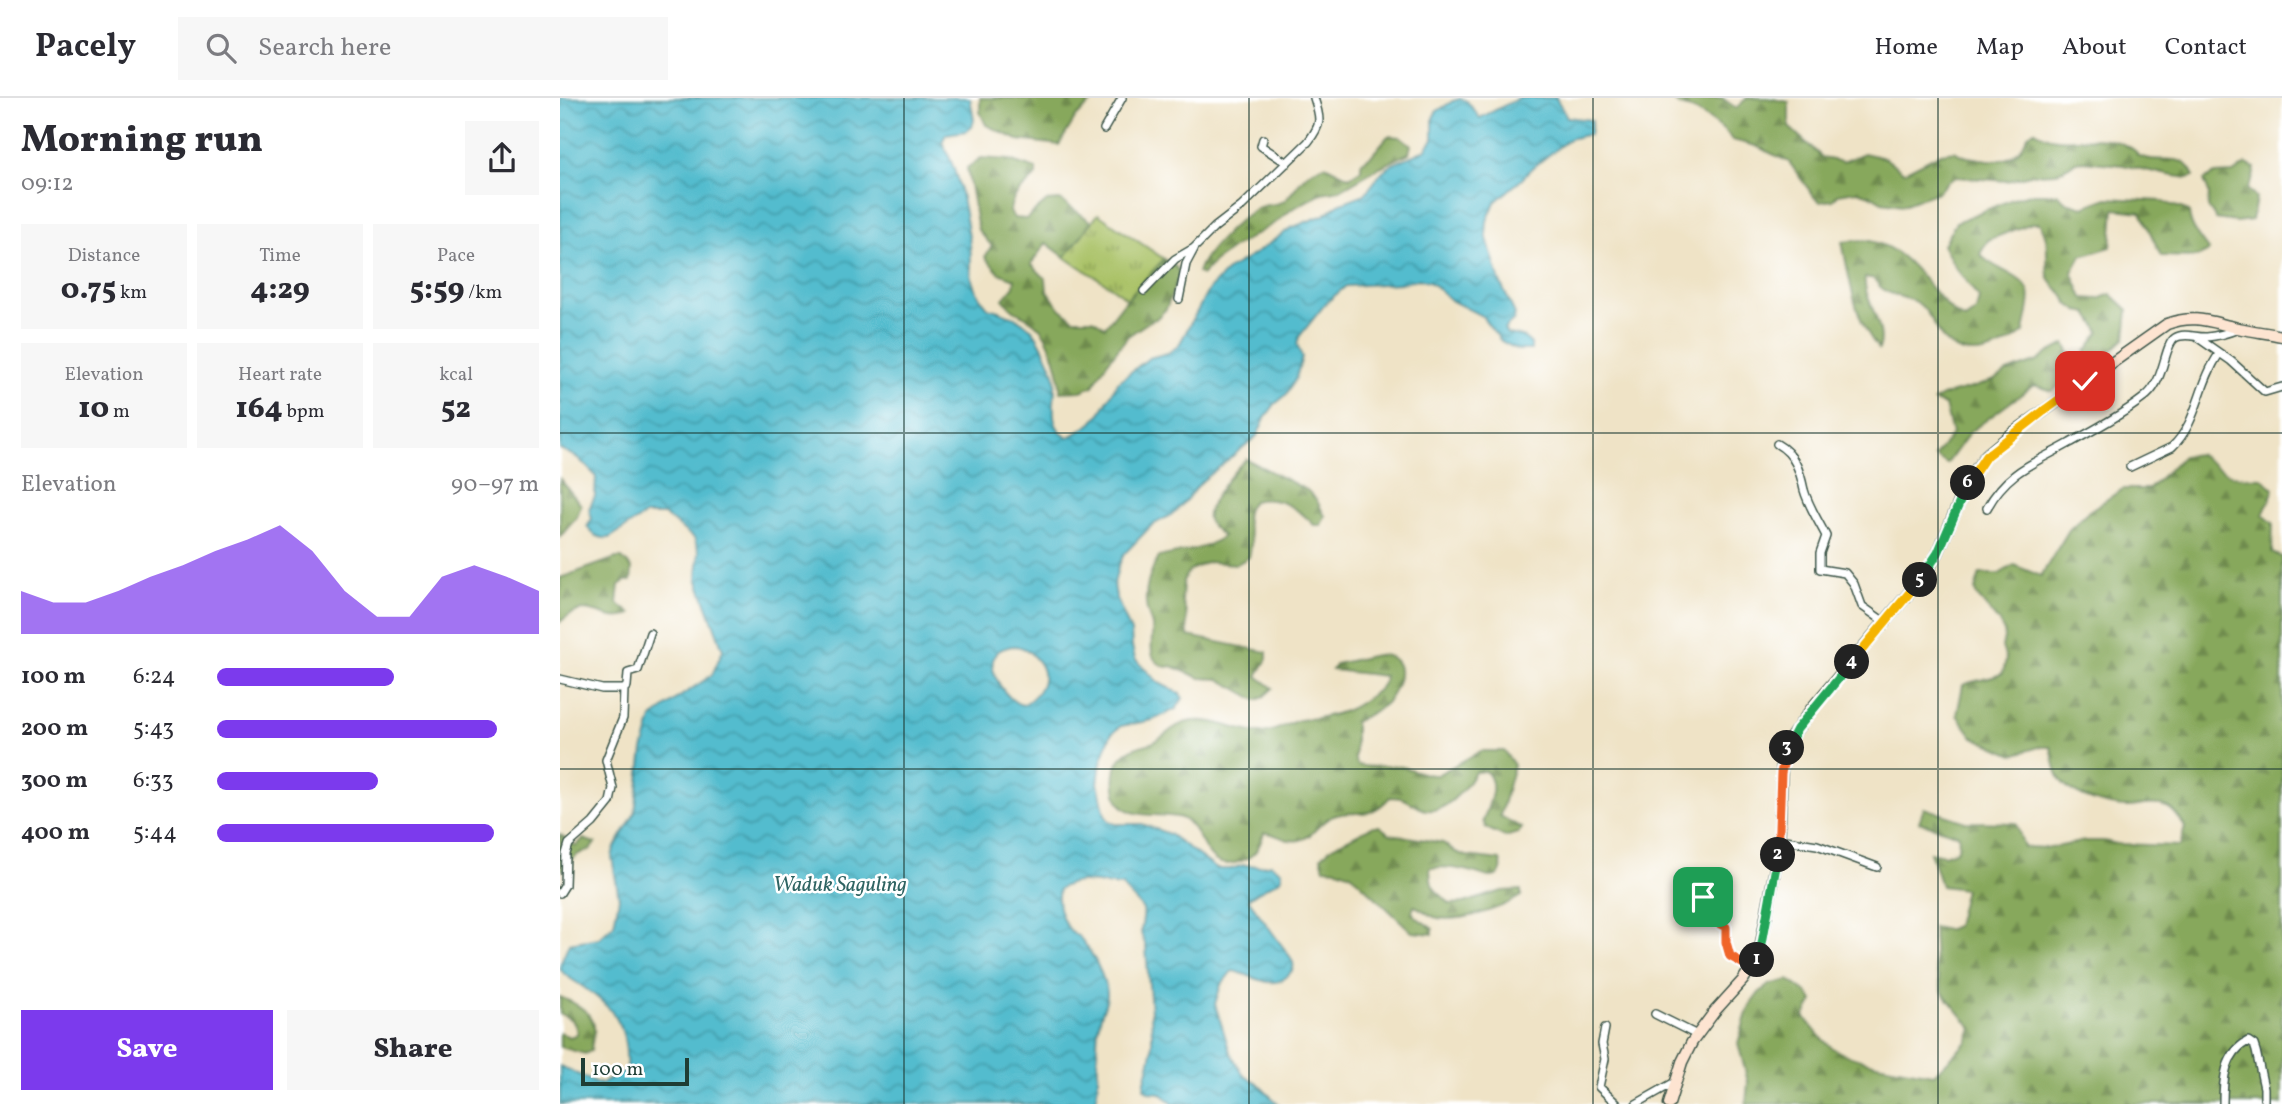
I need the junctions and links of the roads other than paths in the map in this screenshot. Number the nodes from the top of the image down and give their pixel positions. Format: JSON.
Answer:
{"nodes":[{"id":1,"x":1122,"y":98,"type":"edge"},
{"id":2,"x":1314,"y":98,"type":"edge"},
{"id":3,"x":1104,"y":129,"type":"dead end"},
{"id":4,"x":1263,"y":139,"type":"dead end"},
{"id":5,"x":1287,"y":163,"type":"junction"},
{"id":6,"x":1194,"y":248,"type":"junction"},
{"id":7,"x":1144,"y":291,"type":"dead end"},
{"id":8,"x":1179,"y":299,"type":"dead end"},
{"id":9,"x":2238,"y":328,"type":"junction"},
{"id":10,"x":2282,"y":336,"type":"edge"},
{"id":11,"x":2197,"y":338,"type":"junction"},
{"id":12,"x":2219,"y":354,"type":"junction"},
{"id":13,"x":2282,"y":387,"type":"edge"},
{"id":14,"x":1777,"y":444,"type":"dead end"},
{"id":15,"x":2130,"y":467,"type":"dead end"},
{"id":16,"x":1987,"y":508,"type":"dead end"},
{"id":17,"x":1886,"y":623,"type":"junction"},
{"id":18,"x":650,"y":633,"type":"dead end"},
{"id":19,"x":560,"y":679,"type":"edge"},
{"id":20,"x":624,"y":689,"type":"junction"},
{"id":21,"x":1779,"y":839,"type":"junction"},
{"id":22,"x":1877,"y":866,"type":"dead end"},
{"id":23,"x":1690,"y":885,"type":"dead end"},
{"id":24,"x":560,"y":893,"type":"edge"},
{"id":25,"x":1751,"y":968,"type":"junction"},
{"id":26,"x":1655,"y":1014,"type":"dead end"},
{"id":27,"x":1605,"y":1028,"type":"dead end"},
{"id":28,"x":1697,"y":1035,"type":"junction"},
{"id":29,"x":1675,"y":1082,"type":"junction"},
{"id":30,"x":1617,"y":1104,"type":"edge"},
{"id":31,"x":1636,"y":1104,"type":"edge"},
{"id":32,"x":1669,"y":1104,"type":"edge"},
{"id":33,"x":2222,"y":1104,"type":"edge"},
{"id":34,"x":2263,"y":1104,"type":"edge"}],
"edges":[{"from":1,"to":3,"type":"street"},
{"from":2,"to":5,"type":"street"},
{"from":4,"to":5,"type":"street"},
{"from":5,"to":6,"type":"street"},
{"from":6,"to":7,"type":"street"},
{"from":6,"to":8,"type":"street"},
{"from":9,"to":10,"type":"main road"},
{"from":9,"to":11,"type":"street"},
{"from":9,"to":17,"type":"main road"},
{"from":11,"to":12,"type":"street"},
{"from":11,"to":16,"type":"street"},
{"from":12,"to":13,"type":"street"},
{"from":12,"to":15,"type":"street"},
{"from":14,"to":17,"type":"street"},
{"from":17,"to":21,"type":"main road"},
{"from":18,"to":20,"type":"street"},
{"from":19,"to":20,"type":"street"},
{"from":20,"to":24,"type":"street"},
{"from":21,"to":22,"type":"street"},
{"from":21,"to":25,"type":"main road"},
{"from":23,"to":25,"type":"street"},
{"from":25,"to":28,"type":"main road"},
{"from":26,"to":28,"type":"street"},
{"from":27,"to":30,"type":"street"},
{"from":28,"to":29,"type":"main road"},
{"from":29,"to":31,"type":"street"},
{"from":29,"to":32,"type":"main road"},
{"from":33,"to":34,"type":"street"}]}
